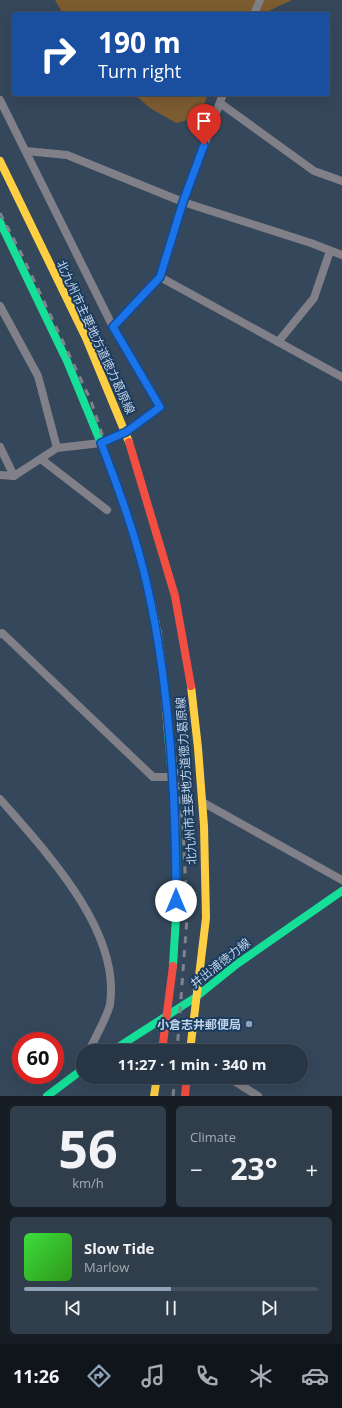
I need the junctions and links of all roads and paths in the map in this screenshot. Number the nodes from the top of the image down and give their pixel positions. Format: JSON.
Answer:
{"nodes":[{"id":1,"x":260,"y":0,"type":"edge"},
{"id":2,"x":255,"y":12,"type":"edge"},
{"id":3,"x":222,"y":96,"type":"edge"},
{"id":4,"x":0,"y":100,"type":"edge"},
{"id":5,"x":220,"y":102,"type":"junction"},
{"id":6,"x":26,"y":151,"type":"junction"},
{"id":7,"x":0,"y":161,"type":"edge"},
{"id":8,"x":342,"y":181,"type":"edge"},
{"id":9,"x":183,"y":202,"type":"junction"},
{"id":10,"x":0,"y":222,"type":"edge"},
{"id":11,"x":330,"y":250,"type":"junction"},
{"id":12,"x":342,"y":255,"type":"edge"},
{"id":13,"x":160,"y":277,"type":"junction"},
{"id":14,"x":0,"y":306,"type":"edge"},
{"id":15,"x":113,"y":327,"type":"junction"},
{"id":16,"x":278,"y":342,"type":"junction"},
{"id":17,"x":342,"y":377,"type":"edge"},
{"id":18,"x":126,"y":432,"type":"junction"},
{"id":19,"x":101,"y":443,"type":"junction"},
{"id":20,"x":0,"y":447,"type":"edge"},
{"id":21,"x":57,"y":448,"type":"junction"},
{"id":22,"x":41,"y":459,"type":"junction"},
{"id":23,"x":0,"y":475,"type":"edge"},
{"id":24,"x":14,"y":476,"type":"junction"},
{"id":25,"x":107,"y":510,"type":"dead end"},
{"id":26,"x":0,"y":634,"type":"edge"},
{"id":27,"x":172,"y":778,"type":"junction"},
{"id":28,"x":0,"y":799,"type":"edge"},
{"id":29,"x":202,"y":801,"type":"junction"},
{"id":30,"x":342,"y":880,"type":"edge"},
{"id":31,"x":342,"y":891,"type":"edge"},
{"id":32,"x":196,"y":997,"type":"junction"},
{"id":33,"x":168,"y":1015,"type":"junction"},
{"id":34,"x":92,"y":1044,"type":"edge"},
{"id":35,"x":123,"y":1044,"type":"edge"},
{"id":36,"x":163,"y":1044,"type":"edge"},
{"id":37,"x":191,"y":1044,"type":"edge"},
{"id":38,"x":76,"y":1074,"type":"edge"},
{"id":39,"x":156,"y":1084,"type":"edge"},
{"id":40,"x":186,"y":1084,"type":"edge"},
{"id":41,"x":239,"y":1084,"type":"edge"},
{"id":42,"x":47,"y":1096,"type":"edge"},
{"id":43,"x":154,"y":1096,"type":"edge"},
{"id":44,"x":185,"y":1096,"type":"edge"},
{"id":45,"x":258,"y":1096,"type":"edge"}],
"edges":[{"from":1,"to":2,"type":"street"},
{"from":3,"to":5,"type":"street"},
{"from":4,"to":6,"type":"street"},
{"from":5,"to":8,"type":"street"},
{"from":5,"to":9,"type":"street"},
{"from":6,"to":9,"type":"street"},
{"from":6,"to":15,"type":"street"},
{"from":7,"to":18,"type":"main road","name":"北九州市主要地方道徳力葛原線"},
{"from":9,"to":11,"type":"street"},
{"from":9,"to":13,"type":"street"},
{"from":10,"to":19,"type":"main road","name":"北九州市主要地方道徳力葛原線"},
{"from":11,"to":12,"type":"street"},
{"from":11,"to":16,"type":"street"},
{"from":13,"to":15,"type":"street"},
{"from":13,"to":16,"type":"street"},
{"from":14,"to":21,"type":"street"},
{"from":15,"to":18,"type":"street"},
{"from":16,"to":17,"type":"street"},
{"from":18,"to":19,"type":"street"},
{"from":18,"to":29,"type":"main road","name":"北九州市主要地方道徳力葛原線"},
{"from":19,"to":21,"type":"street"},
{"from":19,"to":27,"type":"main road","name":"北九州市主要地方道徳力葛原線"},
{"from":20,"to":24,"type":"street"},
{"from":21,"to":22,"type":"street"},
{"from":22,"to":24,"type":"street"},
{"from":22,"to":25,"type":"street"},
{"from":23,"to":24,"type":"street"},
{"from":26,"to":27,"type":"street"},
{"from":27,"to":33,"type":"main road","name":"北九州市主要地方道徳力葛原線"},
{"from":28,"to":34,"type":"street"},
{"from":29,"to":30,"type":"street"},
{"from":29,"to":32,"type":"main road","name":"北九州市主要地方道徳力葛原線"},
{"from":31,"to":32,"type":"main road","name":"井出浦徳力線"},
{"from":32,"to":33,"type":"main road","name":"井出浦徳力線"},
{"from":32,"to":37,"type":"main road","name":"北九州市主要地方道徳力葛原線"},
{"from":33,"to":35,"type":"main road","name":"井出浦徳力線"},
{"from":33,"to":36,"type":"main road","name":"北九州市主要地方道徳力葛原線"},
{"from":38,"to":42,"type":"main road"},
{"from":39,"to":43,"type":"main road"},
{"from":40,"to":44,"type":"main road"},
{"from":41,"to":45,"type":"street"}]}
